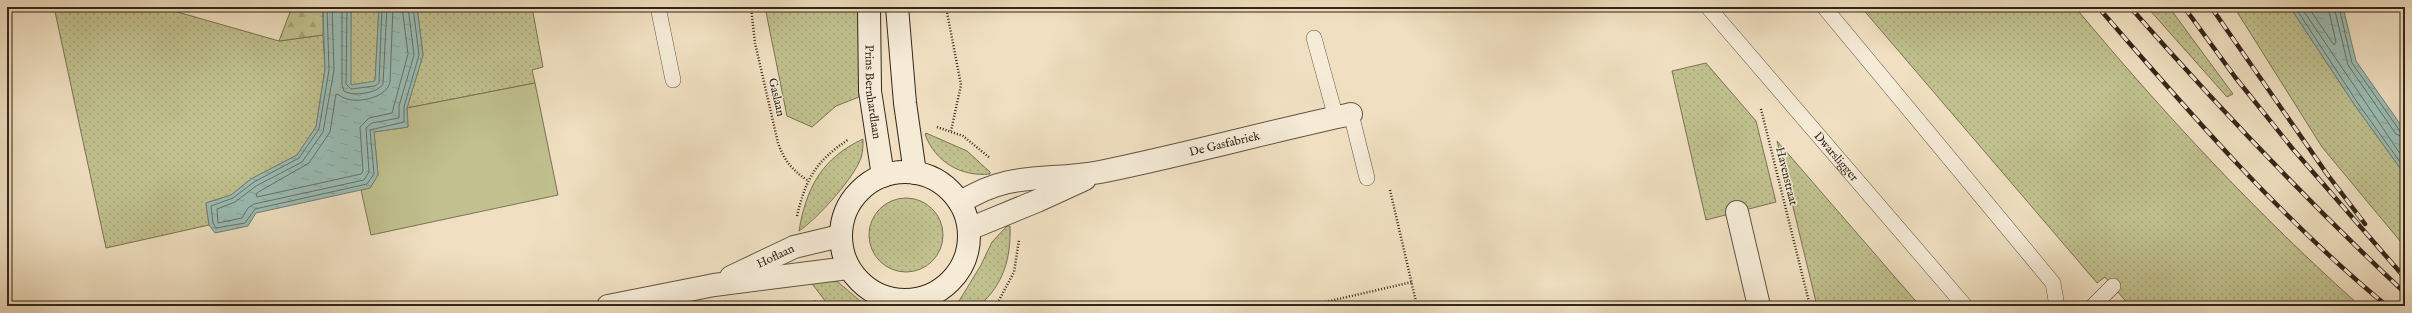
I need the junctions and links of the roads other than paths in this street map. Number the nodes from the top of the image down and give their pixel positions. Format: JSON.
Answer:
{"nodes":[{"id":1,"x":658,"y":7,"type":"edge"},
{"id":2,"x":869,"y":7,"type":"edge"},
{"id":3,"x":897,"y":7,"type":"edge"},
{"id":4,"x":1708,"y":7,"type":"edge"},
{"id":5,"x":1824,"y":7,"type":"edge"},
{"id":6,"x":1310,"y":39,"type":"dead end"},
{"id":7,"x":673,"y":80,"type":"dead end"},
{"id":8,"x":1338,"y":117,"type":"junction"},
{"id":9,"x":1098,"y":172,"type":"junction"},
{"id":10,"x":915,"y":173,"type":"junction"},
{"id":11,"x":883,"y":176,"type":"junction"},
{"id":12,"x":1368,"y":178,"type":"dead end"},
{"id":13,"x":960,"y":203,"type":"junction"},
{"id":14,"x":1737,"y":212,"type":"dead end"},
{"id":15,"x":969,"y":229,"type":"junction"},
{"id":16,"x":840,"y":236,"type":"junction"},
{"id":17,"x":848,"y":268,"type":"junction"},
{"id":18,"x":714,"y":285,"type":"junction"},
{"id":19,"x":2113,"y":286,"type":"dead end"},
{"id":20,"x":930,"y":301,"type":"edge"},
{"id":21,"x":897,"y":303,"type":"edge"},
{"id":22,"x":608,"y":306,"type":"edge"},
{"id":23,"x":1760,"y":306,"type":"edge"},
{"id":24,"x":1965,"y":306,"type":"edge"},
{"id":25,"x":2057,"y":306,"type":"edge"},
{"id":26,"x":2094,"y":306,"type":"edge"}],
"edges":[{"from":1,"to":7,"type":"lane"},
{"from":2,"to":11,"type":"street","name":"Prins Bernhardlaan"},
{"from":3,"to":10,"type":"street"},
{"from":4,"to":24,"type":"lane","name":"Dwarsligger"},
{"from":5,"to":25,"type":"lane"},
{"from":6,"to":8,"type":"lane"},
{"from":8,"to":9,"type":"street","name":"De Gasfabriek"},
{"from":8,"to":12,"type":"lane"},
{"from":9,"to":13,"type":"street","name":"De Gasfabriek"},
{"from":9,"to":15,"type":"street","name":"De Gasfabriek"},
{"from":10,"to":11,"type":"street"},
{"from":10,"to":13,"type":"street"},
{"from":11,"to":16,"type":"street"},
{"from":13,"to":15,"type":"street"},
{"from":14,"to":23,"type":"street"},
{"from":15,"to":20,"type":"street"},
{"from":16,"to":17,"type":"street"},
{"from":16,"to":18,"type":"street","name":"Hoflaan"},
{"from":17,"to":18,"type":"street","name":"Hoflaan"},
{"from":17,"to":21,"type":"street"},
{"from":18,"to":22,"type":"street","name":"Hoflaan"},
{"from":19,"to":26,"type":"lane"},
{"from":20,"to":21,"type":"street"}]}
